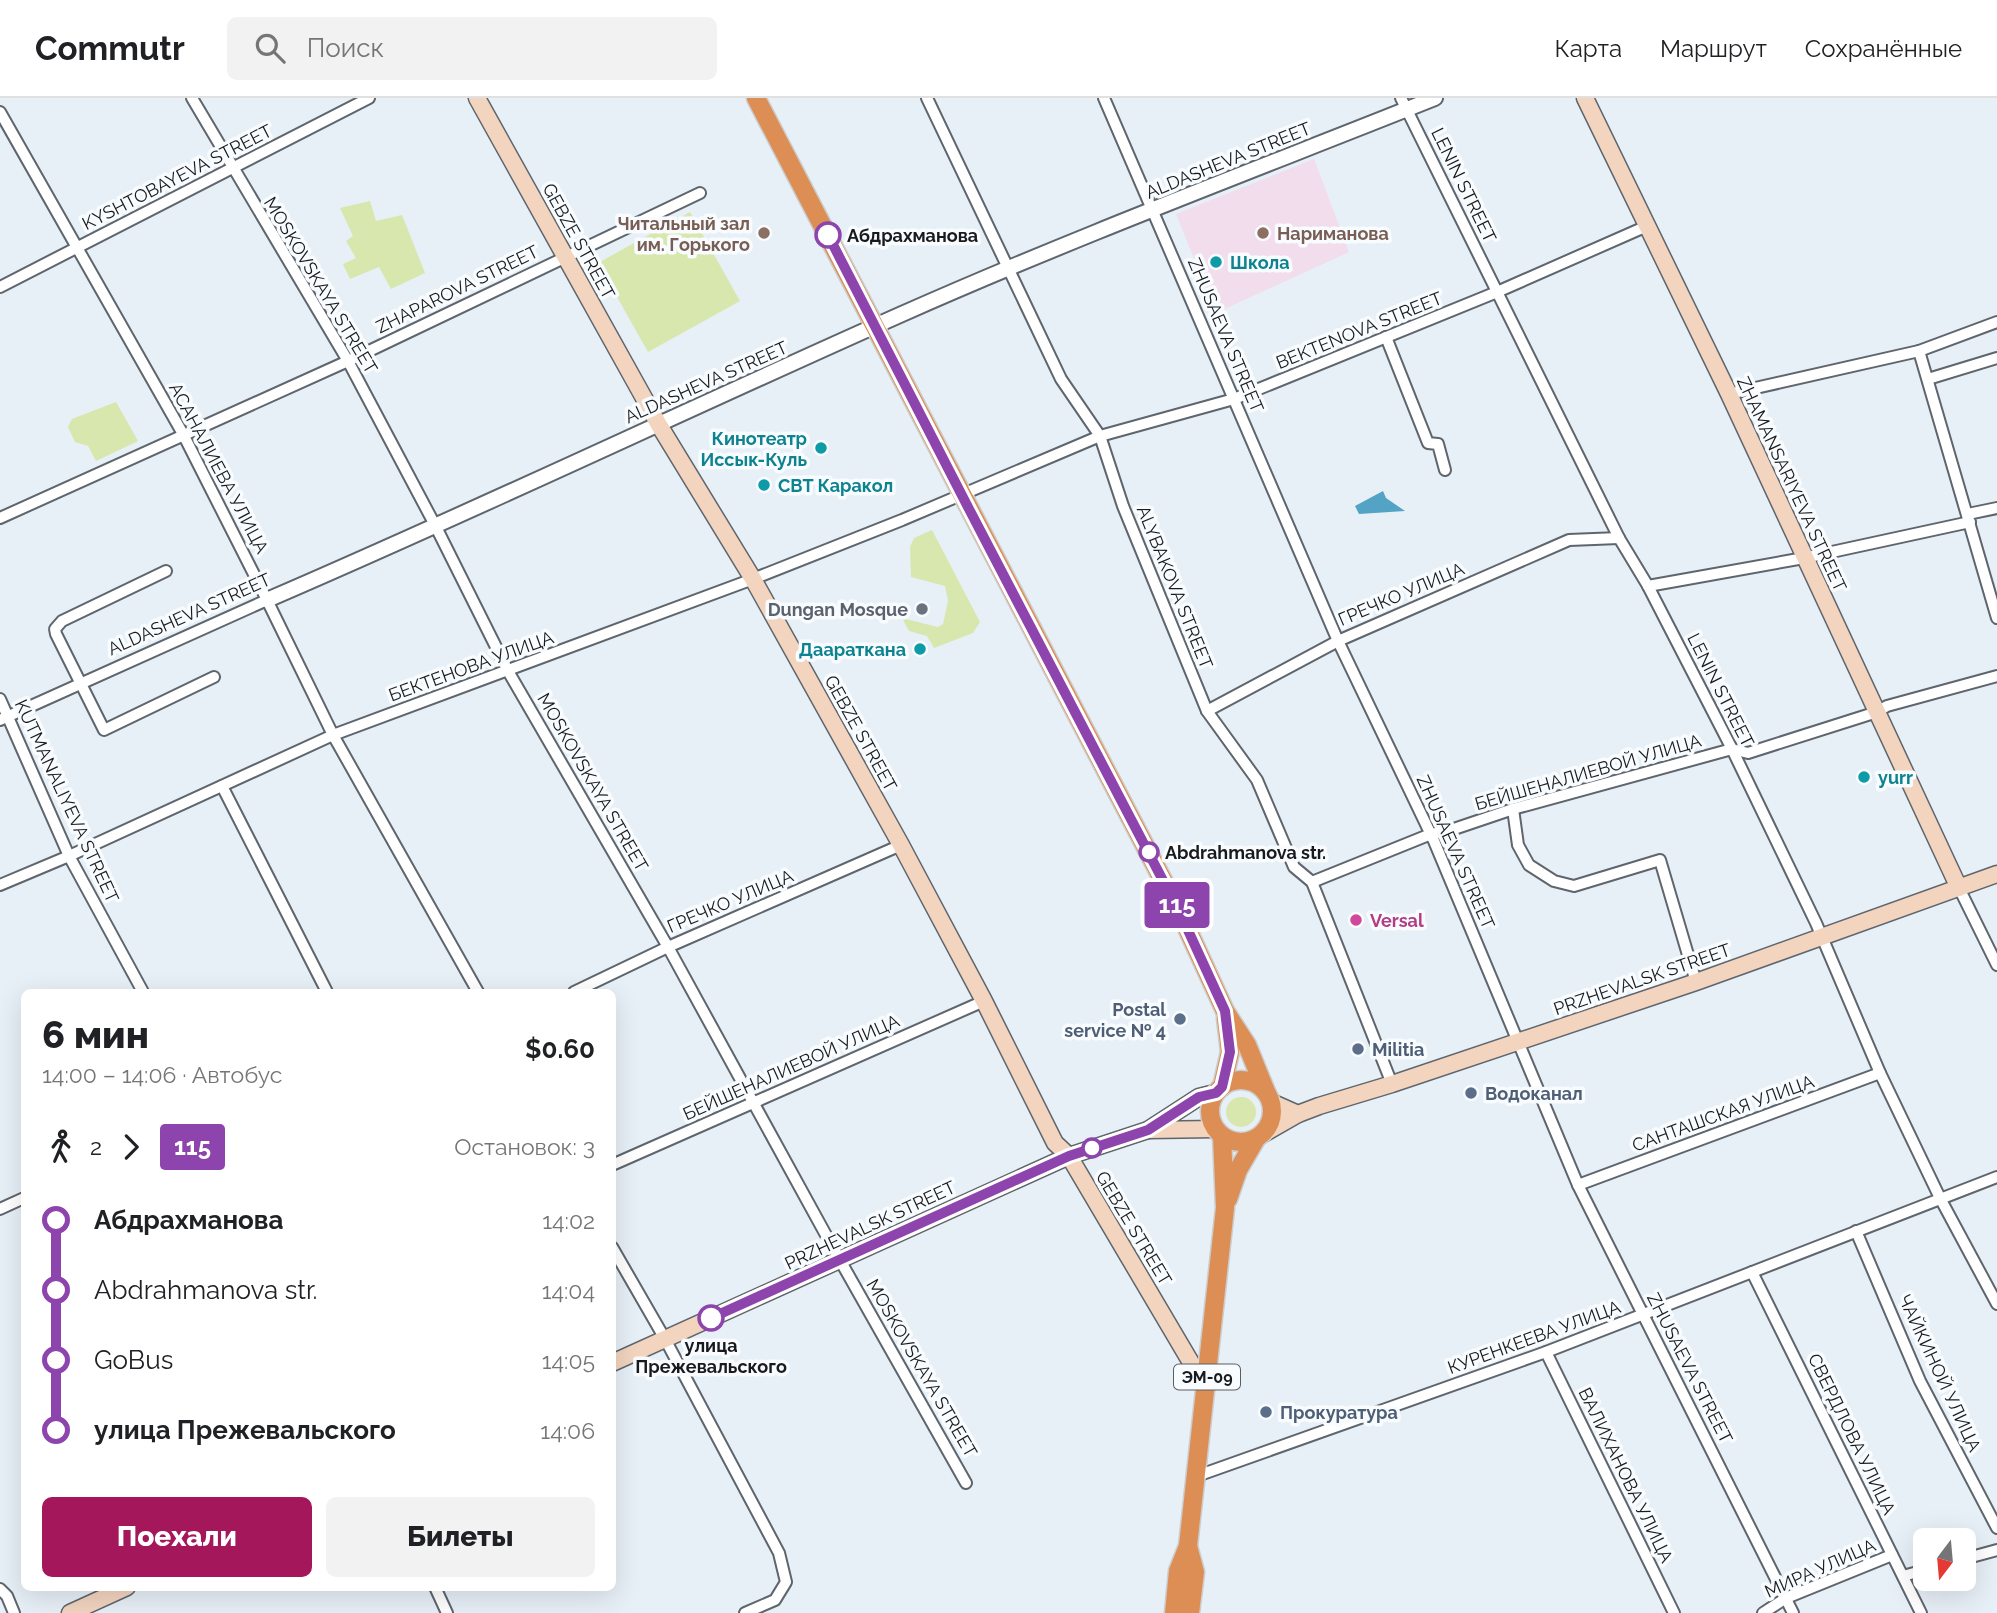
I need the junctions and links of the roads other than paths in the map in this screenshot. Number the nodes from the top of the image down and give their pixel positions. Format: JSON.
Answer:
{"nodes":[{"id":1,"x":192,"y":98,"type":"edge"},
{"id":2,"x":369,"y":98,"type":"edge"},
{"id":3,"x":477,"y":98,"type":"edge"},
{"id":4,"x":756,"y":98,"type":"edge"},
{"id":5,"x":927,"y":98,"type":"edge"},
{"id":6,"x":1104,"y":98,"type":"edge"},
{"id":7,"x":1435,"y":98,"type":"edge"},
{"id":8,"x":1585,"y":98,"type":"edge"},
{"id":9,"x":1404,"y":104,"type":"edge"},
{"id":10,"x":0,"y":112,"type":"edge"},
{"id":11,"x":232,"y":169,"type":"junction"},
{"id":12,"x":700,"y":193,"type":"dead end"},
{"id":13,"x":1153,"y":210,"type":"junction"},
{"id":14,"x":1647,"y":226,"type":"junction"},
{"id":15,"x":78,"y":246,"type":"junction"},
{"id":16,"x":566,"y":256,"type":"junction"},
{"id":17,"x":1007,"y":269,"type":"junction"},
{"id":18,"x":0,"y":287,"type":"edge"},
{"id":19,"x":1497,"y":292,"type":"junction"},
{"id":20,"x":1997,"y":323,"type":"edge"},
{"id":21,"x":875,"y":326,"type":"junction"},
{"id":22,"x":1386,"y":337,"type":"junction"},
{"id":23,"x":1919,"y":351,"type":"junction"},
{"id":24,"x":1997,"y":358,"type":"edge"},
{"id":25,"x":348,"y":361,"type":"junction"},
{"id":26,"x":1928,"y":379,"type":"junction"},
{"id":27,"x":1729,"y":394,"type":"junction"},
{"id":28,"x":1234,"y":399,"type":"junction"},
{"id":29,"x":659,"y":425,"type":"junction"},
{"id":30,"x":183,"y":434,"type":"junction"},
{"id":31,"x":1100,"y":436,"type":"junction"},
{"id":32,"x":1445,"y":470,"type":"dead end"},
{"id":33,"x":961,"y":495,"type":"junction"},
{"id":34,"x":1997,"y":508,"type":"edge"},
{"id":35,"x":1969,"y":517,"type":"junction"},
{"id":36,"x":0,"y":518,"type":"edge"},
{"id":37,"x":436,"y":527,"type":"junction"},
{"id":38,"x":1619,"y":538,"type":"junction"},
{"id":39,"x":1804,"y":558,"type":"junction"},
{"id":40,"x":166,"y":571,"type":"dead end"},
{"id":41,"x":753,"y":579,"type":"junction"},
{"id":42,"x":1648,"y":586,"type":"junction"},
{"id":43,"x":267,"y":600,"type":"junction"},
{"id":44,"x":1997,"y":618,"type":"edge"},
{"id":45,"x":1338,"y":641,"type":"junction"},
{"id":46,"x":508,"y":671,"type":"junction"},
{"id":47,"x":1997,"y":676,"type":"edge"},
{"id":48,"x":214,"y":677,"type":"dead end"},
{"id":49,"x":80,"y":682,"type":"junction"},
{"id":50,"x":0,"y":699,"type":"edge"},
{"id":51,"x":1207,"y":711,"type":"junction"},
{"id":52,"x":1877,"y":712,"type":"junction"},
{"id":53,"x":4,"y":718,"type":"edge"},
{"id":54,"x":332,"y":735,"type":"junction"},
{"id":55,"x":1732,"y":749,"type":"junction"},
{"id":56,"x":222,"y":786,"type":"junction"},
{"id":57,"x":1513,"y":809,"type":"junction"},
{"id":58,"x":1431,"y":834,"type":"junction"},
{"id":59,"x":901,"y":845,"type":"junction"},
{"id":60,"x":69,"y":856,"type":"junction"},
{"id":61,"x":1997,"y":874,"type":"edge"},
{"id":62,"x":1312,"y":882,"type":"junction"},
{"id":63,"x":0,"y":885,"type":"edge"},
{"id":64,"x":1959,"y":888,"type":"junction"},
{"id":65,"x":1823,"y":938,"type":"junction"},
{"id":66,"x":668,"y":947,"type":"junction"},
{"id":67,"x":1997,"y":965,"type":"edge"},
{"id":68,"x":1696,"y":982,"type":"junction"},
{"id":69,"x":141,"y":989,"type":"edge"},
{"id":70,"x":325,"y":989,"type":"edge"},
{"id":71,"x":476,"y":989,"type":"edge"},
{"id":72,"x":580,"y":989,"type":"edge"},
{"id":73,"x":984,"y":1001,"type":"junction"},
{"id":74,"x":1225,"y":1011,"type":"junction"},
{"id":75,"x":1518,"y":1041,"type":"junction"},
{"id":76,"x":1880,"y":1073,"type":"junction"},
{"id":77,"x":1392,"y":1084,"type":"junction"},
{"id":78,"x":1219,"y":1090,"type":"junction"},
{"id":79,"x":1269,"y":1098,"type":"junction"},
{"id":80,"x":753,"y":1102,"type":"junction"},
{"id":81,"x":1298,"y":1114,"type":"junction"},
{"id":82,"x":1148,"y":1130,"type":"junction"},
{"id":83,"x":1218,"y":1132,"type":"junction"},
{"id":84,"x":1259,"y":1136,"type":"junction"},
{"id":85,"x":1069,"y":1156,"type":"junction"},
{"id":86,"x":616,"y":1163,"type":"edge"},
{"id":87,"x":1997,"y":1177,"type":"edge"},
{"id":88,"x":1578,"y":1185,"type":"junction"},
{"id":89,"x":1940,"y":1198,"type":"junction"},
{"id":90,"x":21,"y":1199,"type":"edge"},
{"id":91,"x":1226,"y":1208,"type":"junction"},
{"id":92,"x":0,"y":1209,"type":"edge"},
{"id":93,"x":1856,"y":1231,"type":"junction"},
{"id":94,"x":616,"y":1254,"type":"edge"},
{"id":95,"x":840,"y":1260,"type":"junction"},
{"id":96,"x":1752,"y":1272,"type":"junction"},
{"id":97,"x":1997,"y":1304,"type":"edge"},
{"id":98,"x":1644,"y":1315,"type":"junction"},
{"id":99,"x":665,"y":1339,"type":"junction"},
{"id":100,"x":1546,"y":1352,"type":"junction"},
{"id":101,"x":616,"y":1361,"type":"edge"},
{"id":102,"x":1206,"y":1388,"type":"junction"},
{"id":103,"x":1197,"y":1476,"type":"junction"},
{"id":104,"x":966,"y":1483,"type":"dead end"},
{"id":105,"x":1997,"y":1528,"type":"edge"},
{"id":106,"x":1188,"y":1546,"type":"junction"},
{"id":107,"x":1997,"y":1550,"type":"edge"},
{"id":108,"x":1892,"y":1555,"type":"junction"},
{"id":109,"x":1976,"y":1556,"type":"edge"},
{"id":110,"x":1913,"y":1573,"type":"edge"},
{"id":111,"x":1903,"y":1576,"type":"junction"},
{"id":112,"x":0,"y":1589,"type":"edge"},
{"id":113,"x":118,"y":1591,"type":"edge"},
{"id":114,"x":437,"y":1591,"type":"edge"},
{"id":115,"x":1786,"y":1598,"type":"junction"},
{"id":116,"x":14,"y":1613,"type":"edge"},
{"id":117,"x":70,"y":1613,"type":"edge"},
{"id":118,"x":447,"y":1613,"type":"edge"},
{"id":119,"x":745,"y":1613,"type":"edge"},
{"id":120,"x":1174,"y":1613,"type":"edge"},
{"id":121,"x":1191,"y":1613,"type":"edge"},
{"id":122,"x":1674,"y":1613,"type":"edge"},
{"id":123,"x":1763,"y":1613,"type":"edge"},
{"id":124,"x":1793,"y":1613,"type":"edge"},
{"id":125,"x":1921,"y":1613,"type":"edge"}],
"edges":[{"from":1,"to":11,"type":"street","name":"MOSKOVSKAYA STREET"},
{"from":2,"to":11,"type":"street","name":"KYSHTOBAYEVA STREET"},
{"from":3,"to":16,"type":"main road","name":"GEBZE STREET"},
{"from":4,"to":21,"type":"highway","number":"ЭМ-09"},
{"from":5,"to":17,"type":"street","name":"ALYBAKOVA STREET"},
{"from":6,"to":13,"type":"street","name":"ZHUSAEVA STREET"},
{"from":7,"to":9,"type":"street","name":"ALDASHEVA STREET"},
{"from":8,"to":14,"type":"main road","name":"ZHAMANSARIYEVA STREET"},
{"from":9,"to":13,"type":"street","name":"ALDASHEVA STREET"},
{"from":9,"to":19,"type":"street","name":"LENIN STREET"},
{"from":10,"to":15,"type":"street","name":"АСАНАЛИЕВА УЛИЦА"},
{"from":11,"to":15,"type":"street","name":"KYSHTOBAYEVA STREET"},
{"from":11,"to":25,"type":"street","name":"MOSKOVSKAYA STREET"},
{"from":12,"to":16,"type":"street","name":"ZHAPAROVA STREET"},
{"from":13,"to":17,"type":"street","name":"ALDASHEVA STREET"},
{"from":13,"to":28,"type":"street","name":"ZHUSAEVA STREET"},
{"from":14,"to":19,"type":"street","name":"BEKTENOVA STREET"},
{"from":14,"to":27,"type":"main road","name":"ZHAMANSARIYEVA STREET"},
{"from":15,"to":18,"type":"street","name":"KYSHTOBAYEVA STREET"},
{"from":15,"to":30,"type":"street","name":"АСАНАЛИЕВА УЛИЦА"},
{"from":16,"to":25,"type":"street","name":"ZHAPAROVA STREET"},
{"from":16,"to":29,"type":"main road","name":"GEBZE STREET"},
{"from":17,"to":21,"type":"street","name":"ALDASHEVA STREET"},
{"from":17,"to":31,"type":"street","name":"ALYBAKOVA STREET"},
{"from":19,"to":22,"type":"street","name":"BEKTENOVA STREET"},
{"from":19,"to":38,"type":"street","name":"LENIN STREET"},
{"from":20,"to":23,"type":"street"},
{"from":21,"to":29,"type":"street","name":"ALDASHEVA STREET"},
{"from":21,"to":33,"type":"highway","number":"ЭМ-09"},
{"from":22,"to":28,"type":"street","name":"BEKTENOVA STREET"},
{"from":22,"to":32,"type":"street"},
{"from":23,"to":26,"type":"street"},
{"from":23,"to":27,"type":"street"},
{"from":24,"to":26,"type":"street"},
{"from":25,"to":30,"type":"street","name":"ZHAPAROVA STREET"},
{"from":25,"to":37,"type":"street","name":"MOSKOVSKAYA STREET"},
{"from":26,"to":35,"type":"street"},
{"from":27,"to":39,"type":"main road","name":"ZHAMANSARIYEVA STREET"},
{"from":28,"to":31,"type":"street","name":"BEKTENOVA STREET"},
{"from":28,"to":45,"type":"street","name":"ZHUSAEVA STREET"},
{"from":29,"to":37,"type":"street","name":"ALDASHEVA STREET"},
{"from":29,"to":41,"type":"main road","name":"GEBZE STREET"},
{"from":30,"to":36,"type":"street","name":"ZHAPAROVA STREET"},
{"from":30,"to":43,"type":"street","name":"АСАНАЛИЕВА УЛИЦА"},
{"from":31,"to":33,"type":"street","name":"BEKTENOVA STREET"},
{"from":31,"to":51,"type":"street","name":"ALYBAKOVA STREET"},
{"from":33,"to":41,"type":"street","name":"БЕКТЕНОВА УЛИЦА"},
{"from":33,"to":74,"type":"highway","number":"ЭМ-09"},
{"from":34,"to":35,"type":"street"},
{"from":35,"to":39,"type":"street"},
{"from":35,"to":44,"type":"street"},
{"from":37,"to":43,"type":"street","name":"ALDASHEVA STREET"},
{"from":37,"to":46,"type":"street","name":"MOSKOVSKAYA STREET"},
{"from":38,"to":42,"type":"street","name":"LENIN STREET"},
{"from":38,"to":45,"type":"street","name":"ГРЕЧКО УЛИЦА"},
{"from":39,"to":42,"type":"street"},
{"from":39,"to":52,"type":"main road","name":"ZHAMANSARIYEVA STREET"},
{"from":40,"to":49,"type":"street"},
{"from":41,"to":46,"type":"street","name":"БЕКТЕНОВА УЛИЦА"},
{"from":41,"to":59,"type":"main road","name":"GEBZE STREET"},
{"from":42,"to":55,"type":"street","name":"LENIN STREET"},
{"from":43,"to":49,"type":"street","name":"ALDASHEVA STREET"},
{"from":43,"to":54,"type":"street","name":"АСАНАЛИЕВА УЛИЦА"},
{"from":45,"to":51,"type":"street","name":"ГРЕЧКО УЛИЦА"},
{"from":45,"to":58,"type":"street","name":"ZHUSAEVA STREET"},
{"from":46,"to":54,"type":"street","name":"БЕКТЕНОВА УЛИЦА"},
{"from":46,"to":66,"type":"street","name":"MOSKOVSKAYA STREET"},
{"from":47,"to":52,"type":"street","name":"БЕЙШЕНАЛИЕВОЙ УЛИЦА"},
{"from":48,"to":49,"type":"street"},
{"from":49,"to":53,"type":"street","name":"ALDASHEVA STREET"},
{"from":50,"to":53,"type":"street","name":"KUTMANALIYEVA STREET"},
{"from":51,"to":62,"type":"street","name":"ALYBAKOVA STREET"},
{"from":52,"to":55,"type":"street","name":"БЕЙШЕНАЛИЕВОЙ УЛИЦА"},
{"from":52,"to":64,"type":"main road","name":"ZHAMANSARIYEVA STREET"},
{"from":53,"to":60,"type":"street","name":"KUTMANALIYEVA STREET"},
{"from":54,"to":56,"type":"street","name":"БЕКТЕНОВА УЛИЦА"},
{"from":54,"to":71,"type":"street","name":"АСАНАЛИЕВА УЛИЦА"},
{"from":55,"to":57,"type":"street","name":"БЕЙШЕНАЛИЕВОЙ УЛИЦА"},
{"from":55,"to":65,"type":"street","name":"LENIN STREET"},
{"from":56,"to":60,"type":"street","name":"БЕКТЕНОВА УЛИЦА"},
{"from":56,"to":70,"type":"street"},
{"from":57,"to":58,"type":"street","name":"БЕЙШЕНАЛИЕВОЙ УЛИЦА"},
{"from":57,"to":68,"type":"street"},
{"from":58,"to":62,"type":"street","name":"БЕЙШЕНАЛИЕВОЙ УЛИЦА"},
{"from":58,"to":75,"type":"street","name":"ZHUSAEVA STREET"},
{"from":59,"to":66,"type":"street","name":"ГРЕЧКО УЛИЦА"},
{"from":59,"to":73,"type":"main road","name":"GEBZE STREET"},
{"from":60,"to":63,"type":"street","name":"БЕКТЕНОВА УЛИЦА"},
{"from":60,"to":69,"type":"street","name":"KUTMANALIYEVA STREET"},
{"from":61,"to":64,"type":"main road","name":"PRZHEVALSK STREET"},
{"from":62,"to":77,"type":"street","name":"ALYBAKOVA STREET"},
{"from":64,"to":65,"type":"main road","name":"PRZHEVALSK STREET"},
{"from":64,"to":67,"type":"street"},
{"from":65,"to":68,"type":"main road","name":"PRZHEVALSK STREET"},
{"from":65,"to":76,"type":"street","name":"LENIN STREET"},
{"from":66,"to":72,"type":"street","name":"ГРЕЧКО УЛИЦА"},
{"from":66,"to":80,"type":"street","name":"MOSKOVSKAYA STREET"},
{"from":68,"to":75,"type":"main road","name":"PRZHEVALSK STREET"},
{"from":73,"to":80,"type":"street","name":"БЕЙШЕНАЛИЕВОЙ УЛИЦА"},
{"from":73,"to":85,"type":"main road","name":"GEBZE STREET"},
{"from":74,"to":78,"type":"highway","number":"ЭМ-09"},
{"from":74,"to":79,"type":"highway","number":"ЭМ-09"},
{"from":75,"to":77,"type":"main road","name":"PRZHEVALSK STREET"},
{"from":75,"to":88,"type":"street","name":"ZHUSAEVA STREET"},
{"from":76,"to":88,"type":"street","name":"САНТАШСКАЯ УЛИЦА"},
{"from":76,"to":89,"type":"street","name":"LENIN STREET"},
{"from":77,"to":81,"type":"main road","name":"PRZHEVALSK STREET"},
{"from":78,"to":79,"type":"highway"},
{"from":78,"to":82,"type":"main road","name":"PRZHEVALSK STREET"},
{"from":78,"to":83,"type":"highway","number":"ЭМ-09"},
{"from":79,"to":81,"type":"main road"},
{"from":79,"to":84,"type":"highway","number":"ЭМ-09"},
{"from":80,"to":86,"type":"street","name":"БЕЙШЕНАЛИЕВОЙ УЛИЦА"},
{"from":80,"to":95,"type":"street","name":"MOSKOVSKAYA STREET"},
{"from":81,"to":84,"type":"main road","name":"PRZHEVALSK STREET"},
{"from":82,"to":83,"type":"main road","name":"PRZHEVALSK STREET"},
{"from":82,"to":85,"type":"main road","name":"PRZHEVALSK STREET"},
{"from":83,"to":84,"type":"highway"},
{"from":83,"to":91,"type":"highway","number":"ЭМ-09"},
{"from":84,"to":91,"type":"highway","number":"ЭМ-09"},
{"from":85,"to":95,"type":"main road","name":"PRZHEVALSK STREET"},
{"from":85,"to":102,"type":"main road","name":"GEBZE STREET"},
{"from":87,"to":89,"type":"street","name":"КУРЕНКЕЕВА УЛИЦА"},
{"from":88,"to":98,"type":"street","name":"ZHUSAEVA STREET"},
{"from":89,"to":93,"type":"street","name":"КУРЕНКЕЕВА УЛИЦА"},
{"from":89,"to":97,"type":"street","name":"LENIN STREET"},
{"from":90,"to":92,"type":"street"},
{"from":91,"to":102,"type":"highway","number":"ЭМ-09"},
{"from":93,"to":96,"type":"street","name":"КУРЕНКЕЕВА УЛИЦА"},
{"from":93,"to":105,"type":"street","name":"ЧАЙКИНОЙ УЛИЦА"},
{"from":94,"to":99,"type":"street"},
{"from":95,"to":99,"type":"main road","name":"PRZHEVALSK STREET"},
{"from":95,"to":104,"type":"street","name":"MOSKOVSKAYA STREET"},
{"from":96,"to":98,"type":"street","name":"КУРЕНКЕЕВА УЛИЦА"},
{"from":96,"to":108,"type":"street","name":"СВЕРДЛОВА УЛИЦА"},
{"from":98,"to":100,"type":"street","name":"КУРЕНКЕЕВА УЛИЦА"},
{"from":98,"to":115,"type":"street","name":"ZHUSAEVA STREET"},
{"from":99,"to":101,"type":"main road","name":"PRZHEVALSK STREET"},
{"from":99,"to":119,"type":"street"},
{"from":100,"to":103,"type":"street","name":"КУРЕНКЕЕВА УЛИЦА"},
{"from":100,"to":122,"type":"street","name":"ВАЛИХАНОВА УЛИЦА"},
{"from":102,"to":103,"type":"highway","number":"ЭМ-09"},
{"from":103,"to":106,"type":"highway","number":"ЭМ-09"},
{"from":106,"to":120,"type":"highway","number":"ЭМ-09"},
{"from":106,"to":121,"type":"highway","number":"ЭМ-09"},
{"from":107,"to":109,"type":"street"},
{"from":108,"to":111,"type":"street","name":"СВЕРДЛОВА УЛИЦА"},
{"from":108,"to":115,"type":"street","name":"МИРА УЛИЦА"},
{"from":110,"to":111,"type":"street"},
{"from":111,"to":125,"type":"street","name":"СВЕРДЛОВА УЛИЦА"},
{"from":112,"to":116,"type":"street"},
{"from":113,"to":117,"type":"main road"},
{"from":114,"to":118,"type":"street"},
{"from":115,"to":123,"type":"street","name":"МИРА УЛИЦА"},
{"from":115,"to":124,"type":"street","name":"ZHUSAEVA STREET"}]}
